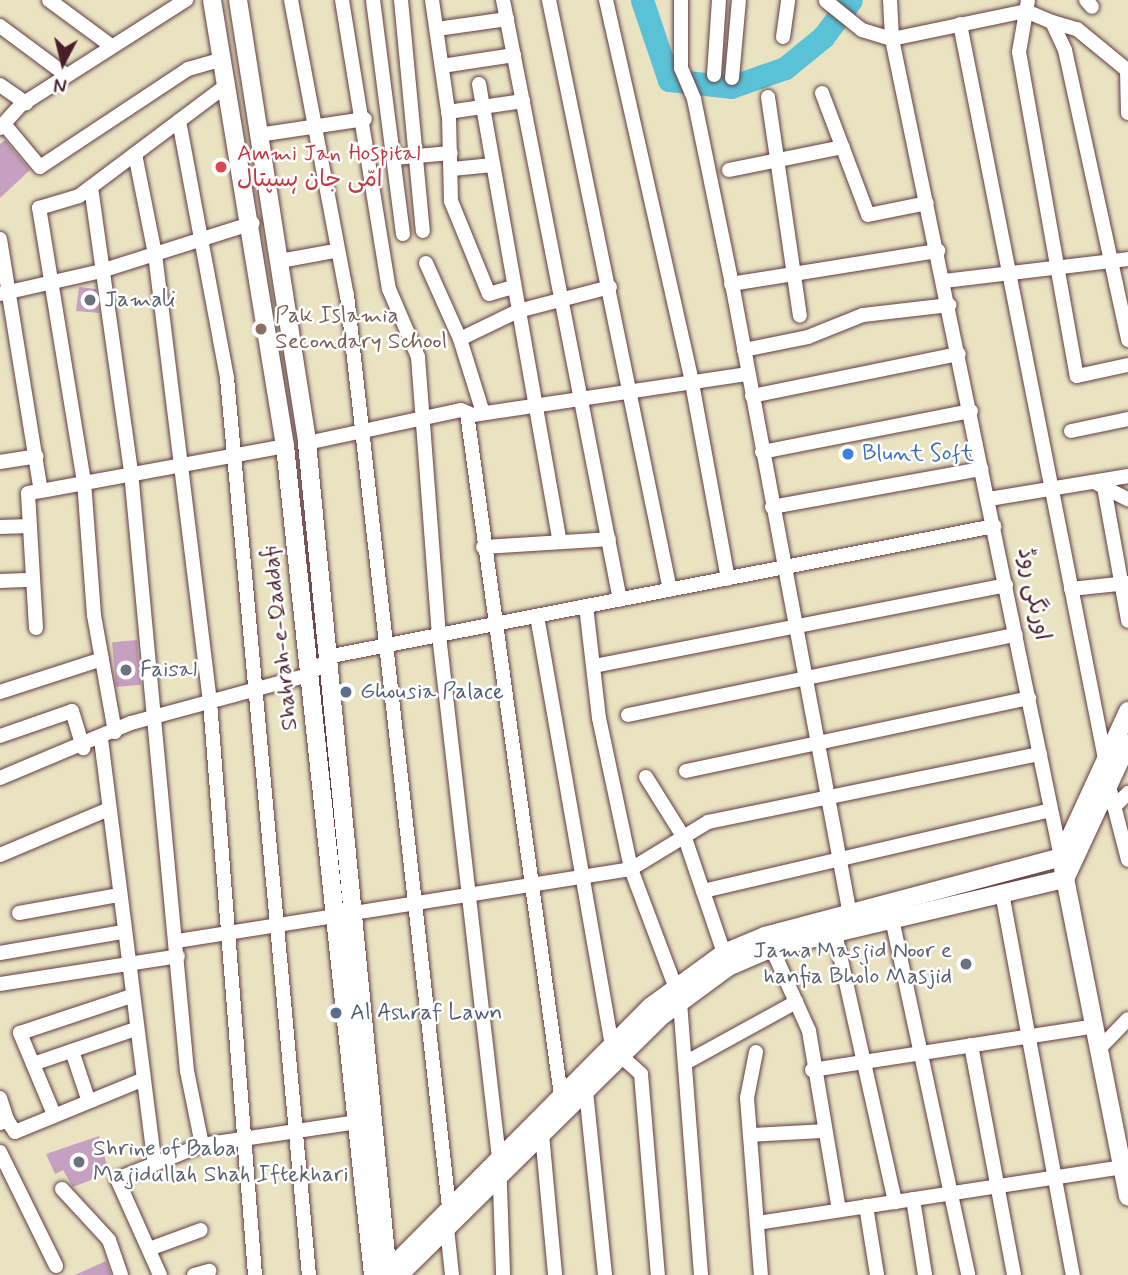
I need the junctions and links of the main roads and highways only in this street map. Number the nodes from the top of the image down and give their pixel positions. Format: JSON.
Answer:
{"nodes":[{"id":1,"x":212,"y":0,"type":"edge"},
{"id":2,"x":238,"y":0,"type":"edge"},
{"id":3,"x":1128,"y":711,"type":"edge"},
{"id":4,"x":1128,"y":743,"type":"edge"},
{"id":5,"x":1061,"y":857,"type":"junction"},
{"id":6,"x":1065,"y":879,"type":"junction"},
{"id":7,"x":769,"y":942,"type":"junction"},
{"id":8,"x":678,"y":995,"type":"junction"},
{"id":9,"x":617,"y":1051,"type":"junction"},
{"id":10,"x":1126,"y":1166,"type":"edge"},
{"id":11,"x":1128,"y":1197,"type":"edge"},
{"id":12,"x":386,"y":1274,"type":"edge"}],
"edges":[{"from":1,"to":12,"type":"main road","name":"Shahrah-e-Qaddafi"},
{"from":2,"to":12,"type":"main road","name":"Shahrah-e-Qaddafi"},
{"from":3,"to":5,"type":"main road"},
{"from":4,"to":6,"type":"main road"},
{"from":5,"to":6,"type":"main road","name":"اورنگی روڈ"},
{"from":5,"to":7,"type":"main road"},
{"from":6,"to":7,"type":"main road"},
{"from":6,"to":10,"type":"main road","name":"اورنگی روڈ"},
{"from":7,"to":8,"type":"main road"},
{"from":7,"to":8,"type":"main road"},
{"from":8,"to":9,"type":"main road"},
{"from":9,"to":12,"type":"main road"},
{"from":9,"to":12,"type":"main road"},
{"from":10,"to":11,"type":"main road","name":"اورنگی روڈ"}]}
